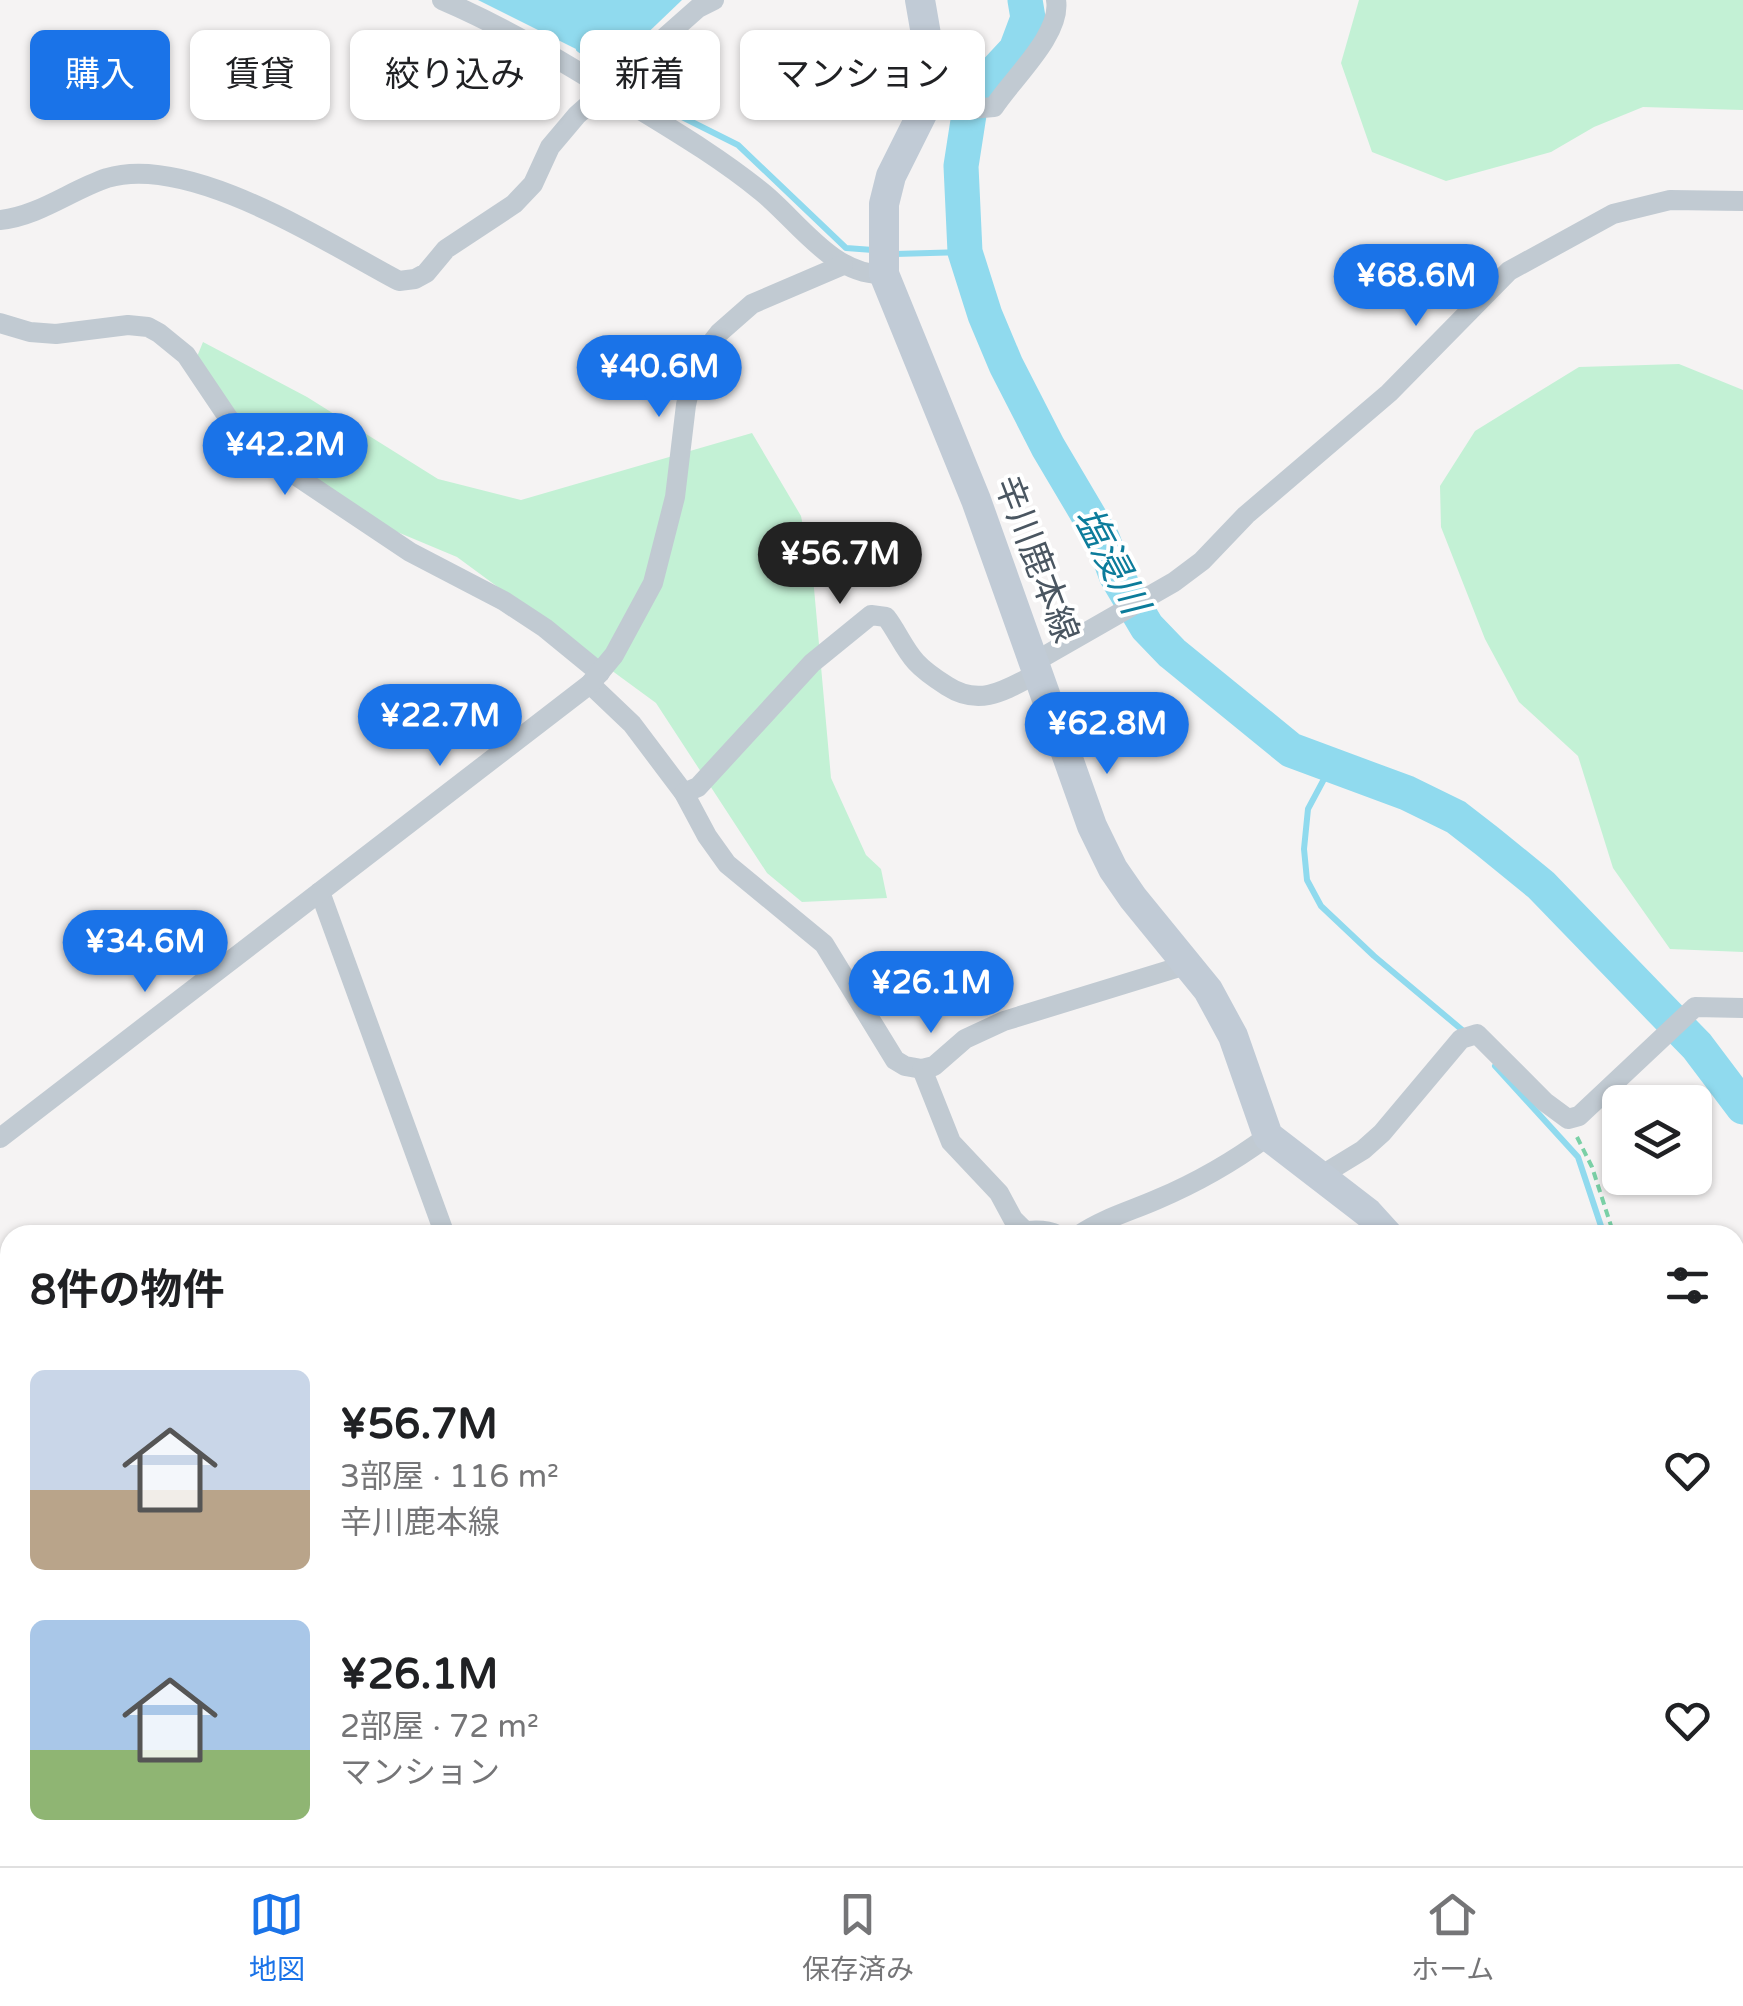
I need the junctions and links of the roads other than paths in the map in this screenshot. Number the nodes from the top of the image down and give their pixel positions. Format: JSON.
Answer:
{"nodes":[{"id":1,"x":442,"y":0,"type":"edge"},
{"id":2,"x":714,"y":0,"type":"edge"},
{"id":3,"x":920,"y":0,"type":"edge"},
{"id":4,"x":1056,"y":0,"type":"edge"},
{"id":5,"x":674,"y":30,"type":"edge"},
{"id":6,"x":925,"y":30,"type":"edge"},
{"id":7,"x":580,"y":73,"type":"edge"},
{"id":8,"x":985,"y":108,"type":"edge"},
{"id":9,"x":580,"y":112,"type":"edge"},
{"id":10,"x":657,"y":120,"type":"edge"},
{"id":11,"x":919,"y":120,"type":"edge"},
{"id":12,"x":1743,"y":201,"type":"edge"},
{"id":13,"x":0,"y":220,"type":"edge"},
{"id":14,"x":883,"y":259,"type":"junction"},
{"id":15,"x":842,"y":265,"type":"junction"},
{"id":16,"x":0,"y":323,"type":"edge"},
{"id":17,"x":1038,"y":667,"type":"junction"},
{"id":18,"x":595,"y":678,"type":"junction"},
{"id":19,"x":684,"y":793,"type":"junction"},
{"id":20,"x":320,"y":892,"type":"junction"},
{"id":21,"x":1186,"y":965,"type":"junction"},
{"id":22,"x":1743,"y":1008,"type":"edge"},
{"id":23,"x":922,"y":1068,"type":"junction"},
{"id":24,"x":1268,"y":1136,"type":"junction"},
{"id":25,"x":0,"y":1138,"type":"edge"},
{"id":26,"x":1322,"y":1175,"type":"junction"},
{"id":27,"x":441,"y":1225,"type":"edge"},
{"id":28,"x":1015,"y":1225,"type":"edge"},
{"id":29,"x":1094,"y":1225,"type":"edge"},
{"id":30,"x":1379,"y":1225,"type":"edge"}],
"edges":[{"from":1,"to":7,"type":"street"},
{"from":2,"to":5,"type":"street"},
{"from":3,"to":6,"type":"main road","name":"辛川鹿本線"},
{"from":4,"to":8,"type":"street"},
{"from":9,"to":13,"type":"street"},
{"from":10,"to":15,"type":"street"},
{"from":11,"to":14,"type":"main road","name":"辛川鹿本線"},
{"from":12,"to":17,"type":"street"},
{"from":14,"to":15,"type":"street"},
{"from":14,"to":17,"type":"main road","name":"辛川鹿本線"},
{"from":15,"to":18,"type":"street"},
{"from":16,"to":18,"type":"street"},
{"from":17,"to":19,"type":"street"},
{"from":17,"to":21,"type":"main road","name":"辛川鹿本線"},
{"from":18,"to":19,"type":"street"},
{"from":18,"to":20,"type":"street"},
{"from":19,"to":23,"type":"street"},
{"from":20,"to":25,"type":"street"},
{"from":20,"to":27,"type":"street"},
{"from":21,"to":23,"type":"street"},
{"from":21,"to":24,"type":"main road","name":"辛川鹿本線"},
{"from":22,"to":26,"type":"street"},
{"from":23,"to":28,"type":"street"},
{"from":24,"to":26,"type":"main road"},
{"from":24,"to":29,"type":"street"},
{"from":26,"to":30,"type":"main road"}]}
